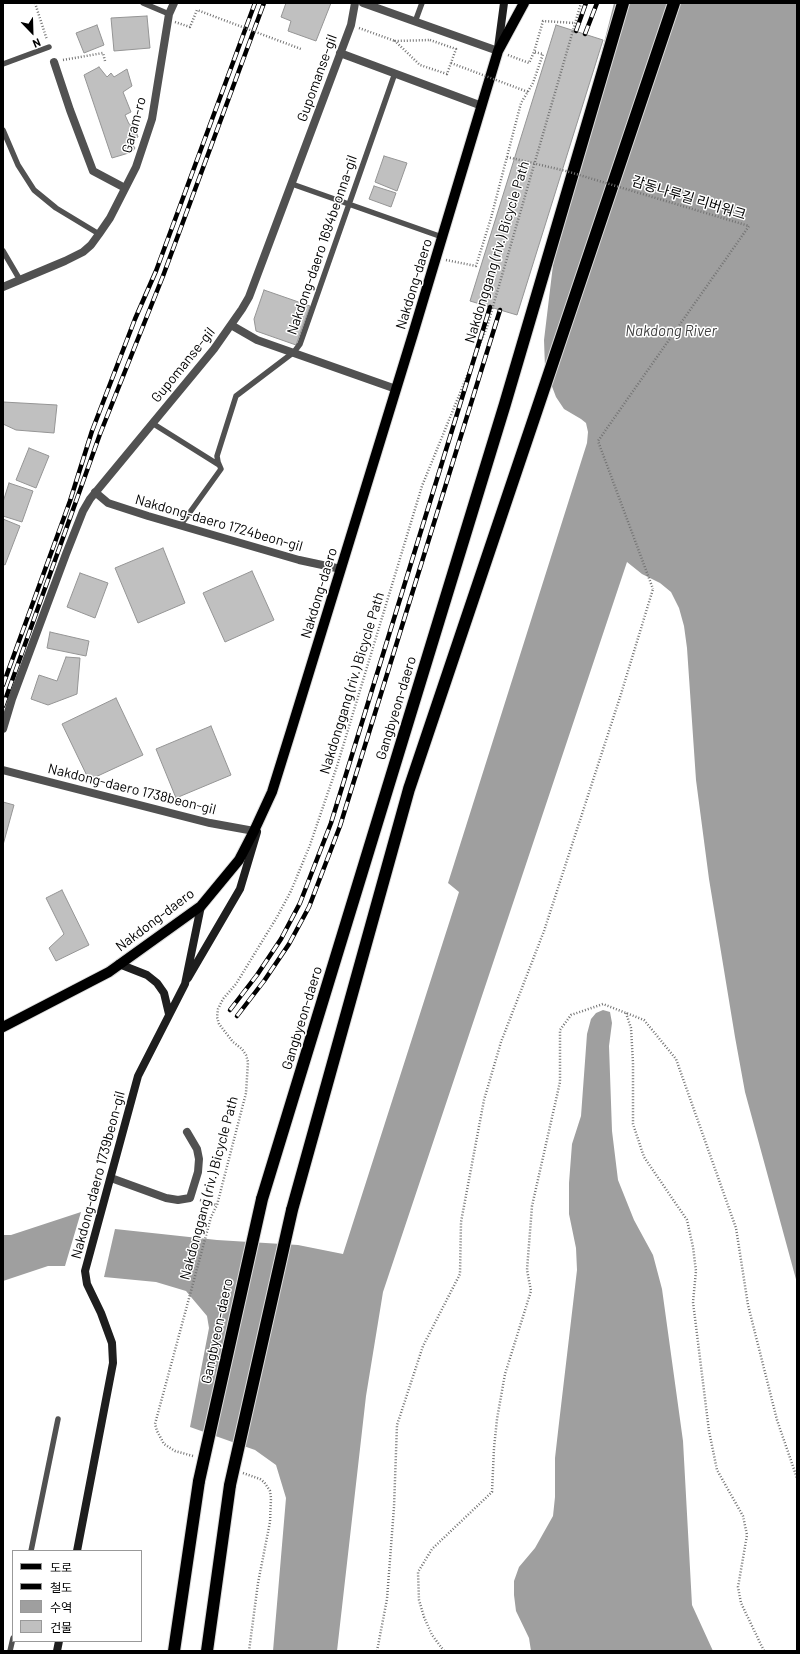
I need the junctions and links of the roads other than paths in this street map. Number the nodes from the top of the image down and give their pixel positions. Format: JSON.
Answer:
{"nodes":[{"id":1,"x":143,"y":3,"type":"edge"},
{"id":2,"x":174,"y":3,"type":"edge"},
{"id":3,"x":355,"y":3,"type":"edge"},
{"id":4,"x":363,"y":3,"type":"edge"},
{"id":5,"x":422,"y":3,"type":"edge"},
{"id":6,"x":504,"y":3,"type":"edge"},
{"id":7,"x":524,"y":3,"type":"edge"},
{"id":8,"x":623,"y":3,"type":"edge"},
{"id":9,"x":674,"y":3,"type":"edge"},
{"id":10,"x":169,"y":14,"type":"junction"},
{"id":11,"x":415,"y":22,"type":"junction"},
{"id":12,"x":49,"y":47,"type":"road end"},
{"id":13,"x":498,"y":51,"type":"junction"},
{"id":14,"x":340,"y":53,"type":"junction"},
{"id":15,"x":54,"y":62,"type":"road end"},
{"id":16,"x":3,"y":64,"type":"edge"},
{"id":17,"x":395,"y":73,"type":"junction"},
{"id":18,"x":482,"y":106,"type":"junction"},
{"id":19,"x":3,"y":130,"type":"edge"},
{"id":20,"x":292,"y":184,"type":"junction"},
{"id":21,"x":125,"y":188,"type":"junction"},
{"id":22,"x":349,"y":205,"type":"junction"},
{"id":23,"x":100,"y":234,"type":"junction"},
{"id":24,"x":442,"y":237,"type":"junction"},
{"id":25,"x":3,"y":251,"type":"edge"},
{"id":26,"x":20,"y":280,"type":"junction"},
{"id":27,"x":3,"y":287,"type":"edge"},
{"id":28,"x":231,"y":325,"type":"junction"},
{"id":29,"x":294,"y":352,"type":"junction"},
{"id":30,"x":396,"y":389,"type":"junction"},
{"id":31,"x":152,"y":423,"type":"junction"},
{"id":32,"x":219,"y":465,"type":"junction"},
{"id":33,"x":95,"y":492,"type":"junction"},
{"id":34,"x":180,"y":526,"type":"junction"},
{"id":35,"x":341,"y":569,"type":"junction"},
{"id":36,"x":3,"y":729,"type":"edge"},
{"id":37,"x":3,"y":770,"type":"edge"},
{"id":38,"x":262,"y":813,"type":"junction"},
{"id":39,"x":254,"y":831,"type":"junction"},
{"id":40,"x":201,"y":906,"type":"junction"},
{"id":41,"x":120,"y":964,"type":"junction"},
{"id":42,"x":185,"y":984,"type":"junction"},
{"id":43,"x":169,"y":1014,"type":"junction"},
{"id":44,"x":3,"y":1027,"type":"edge"},
{"id":45,"x":187,"y":1132,"type":"dead end"},
{"id":46,"x":111,"y":1178,"type":"junction"},
{"id":47,"x":58,"y":1419,"type":"dead end"},
{"id":48,"x":31,"y":1550,"type":"edge"},
{"id":49,"x":76,"y":1550,"type":"edge"},
{"id":50,"x":174,"y":1651,"type":"edge"},
{"id":51,"x":207,"y":1651,"type":"edge"}],
"edges":[{"from":1,"to":10,"type":"lane"},
{"from":2,"to":10,"type":"street","name":"Garam-ro"},
{"from":3,"to":14,"type":"street","name":"Gupomanse-gil"},
{"from":4,"to":11,"type":"street"},
{"from":5,"to":11,"type":"lane"},
{"from":6,"to":13,"type":"street","name":"Nakdong-daero"},
{"from":7,"to":13,"type":"main road"},
{"from":8,"to":50,"type":"highway","name":"Gangbyeon-daero","bridge":true},
{"from":9,"to":51,"type":"highway","bridge":true},
{"from":10,"to":21,"type":"street","name":"Garam-ro"},
{"from":11,"to":13,"type":"street"},
{"from":12,"to":16,"type":"lane"},
{"from":13,"to":18,"type":"main road","name":"Nakdong-daero"},
{"from":14,"to":17,"type":"street"},
{"from":14,"to":20,"type":"street","name":"Gupomanse-gil"},
{"from":15,"to":21,"type":"street"},
{"from":17,"to":18,"type":"street"},
{"from":17,"to":22,"type":"lane","name":"Nakdong-daero 1694beonna-gil"},
{"from":18,"to":24,"type":"main road","name":"Nakdong-daero"},
{"from":19,"to":23,"type":"lane"},
{"from":20,"to":22,"type":"lane"},
{"from":20,"to":28,"type":"street","name":"Gupomanse-gil"},
{"from":21,"to":23,"type":"street","name":"Garam-ro"},
{"from":22,"to":24,"type":"lane"},
{"from":22,"to":29,"type":"lane","name":"Nakdong-daero 1694beonna-gil"},
{"from":23,"to":26,"type":"street","name":"Garam-ro"},
{"from":24,"to":30,"type":"main road","name":"Nakdong-daero"},
{"from":25,"to":26,"type":"lane"},
{"from":26,"to":27,"type":"street","name":"Garam-ro"},
{"from":28,"to":29,"type":"street"},
{"from":28,"to":31,"type":"street","name":"Gupomanse-gil"},
{"from":29,"to":30,"type":"street"},
{"from":29,"to":32,"type":"lane","name":"Nakdong-daero 1694beonna-gil"},
{"from":30,"to":35,"type":"main road","name":"Nakdong-daero"},
{"from":31,"to":32,"type":"lane"},
{"from":31,"to":33,"type":"street","name":"Gupomanse-gil"},
{"from":32,"to":34,"type":"lane","name":"Nakdong-daero 1694beonna-gil"},
{"from":33,"to":34,"type":"street","name":"Nakdong-daero 1724beon-gil"},
{"from":33,"to":36,"type":"street","name":"Gupomanse-gil"},
{"from":34,"to":35,"type":"street","name":"Nakdong-daero 1724beon-gil"},
{"from":35,"to":38,"type":"main road","name":"Nakdong-daero"},
{"from":37,"to":39,"type":"street","name":"Nakdong-daero 1738beon-gil"},
{"from":38,"to":39,"type":"main road","name":"Nakdong-daero"},
{"from":38,"to":42,"type":"street"},
{"from":39,"to":40,"type":"main road","name":"Nakdong-daero"},
{"from":40,"to":41,"type":"main road","name":"Nakdong-daero"},
{"from":40,"to":42,"type":"street","name":"Nakdong-daero 1739beon-gil"},
{"from":41,"to":43,"type":"street"},
{"from":41,"to":44,"type":"main road","name":"Nakdong-daero"},
{"from":42,"to":43,"type":"street","name":"Nakdong-daero 1739beon-gil"},
{"from":43,"to":46,"type":"street","name":"Nakdong-daero 1739beon-gil"},
{"from":45,"to":46,"type":"street"},
{"from":46,"to":49,"type":"street","name":"Nakdong-daero 1739beon-gil"},
{"from":47,"to":48,"type":"lane"}]}
